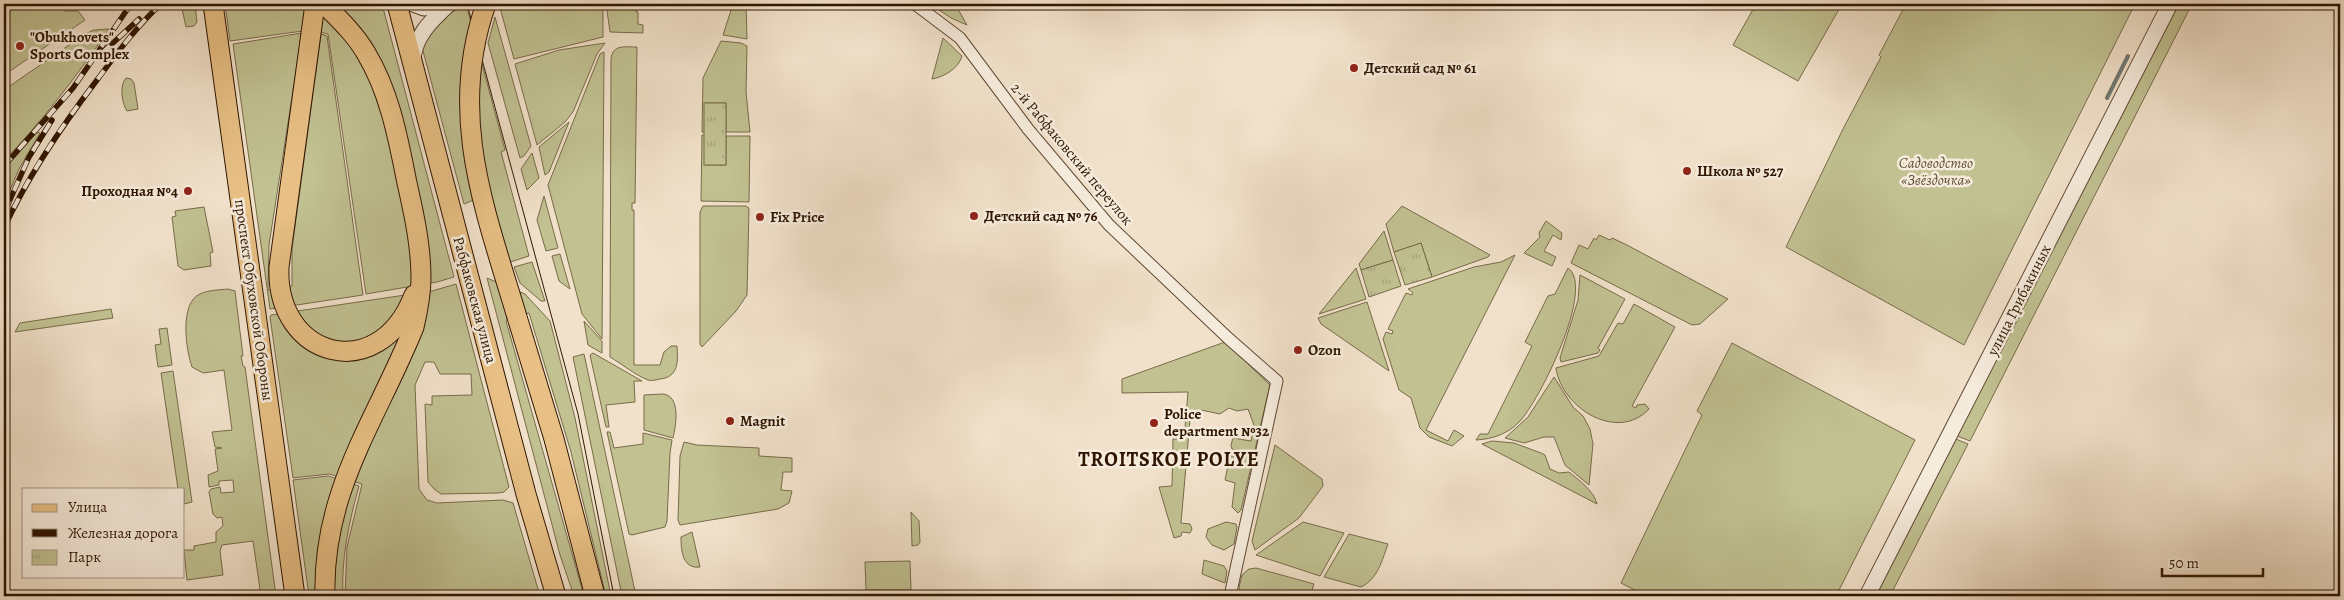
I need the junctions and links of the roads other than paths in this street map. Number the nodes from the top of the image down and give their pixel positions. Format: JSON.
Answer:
{"nodes":[{"id":1,"x":213,"y":4,"type":"edge"},
{"id":2,"x":315,"y":4,"type":"edge"},
{"id":3,"x":324,"y":4,"type":"edge"},
{"id":4,"x":397,"y":4,"type":"edge"},
{"id":5,"x":414,"y":4,"type":"edge"},
{"id":6,"x":443,"y":4,"type":"edge"},
{"id":7,"x":449,"y":4,"type":"edge"},
{"id":8,"x":486,"y":4,"type":"edge"},
{"id":9,"x":915,"y":4,"type":"edge"},
{"id":10,"x":2170,"y":4,"type":"edge"},
{"id":11,"x":413,"y":71,"type":"junction"},
{"id":12,"x":421,"y":277,"type":"junction"},
{"id":13,"x":325,"y":595,"type":"edge"},
{"id":14,"x":295,"y":596,"type":"edge"},
{"id":15,"x":556,"y":596,"type":"edge"},
{"id":16,"x":595,"y":596,"type":"edge"},
{"id":17,"x":1230,"y":596,"type":"edge"},
{"id":18,"x":1867,"y":596,"type":"edge"}],
"edges":[{"from":1,"to":14,"type":"main road","name":"проспект Обуховской Обороны"},
{"from":2,"to":12,"type":"main road"},
{"from":3,"to":12,"type":"main road"},
{"from":4,"to":11,"type":"main road","name":"Рабфаковская улица"},
{"from":5,"to":6,"type":"street"},
{"from":7,"to":11,"type":"street"},
{"from":8,"to":16,"type":"main road","bridge":true},
{"from":9,"to":17,"type":"street","name":"2-й Рабфаковский переулок"},
{"from":10,"to":18,"type":"street","name":"улица Грибакиных"},
{"from":11,"to":15,"type":"main road","name":"Рабфаковская улица"},
{"from":12,"to":13,"type":"main road"}]}
